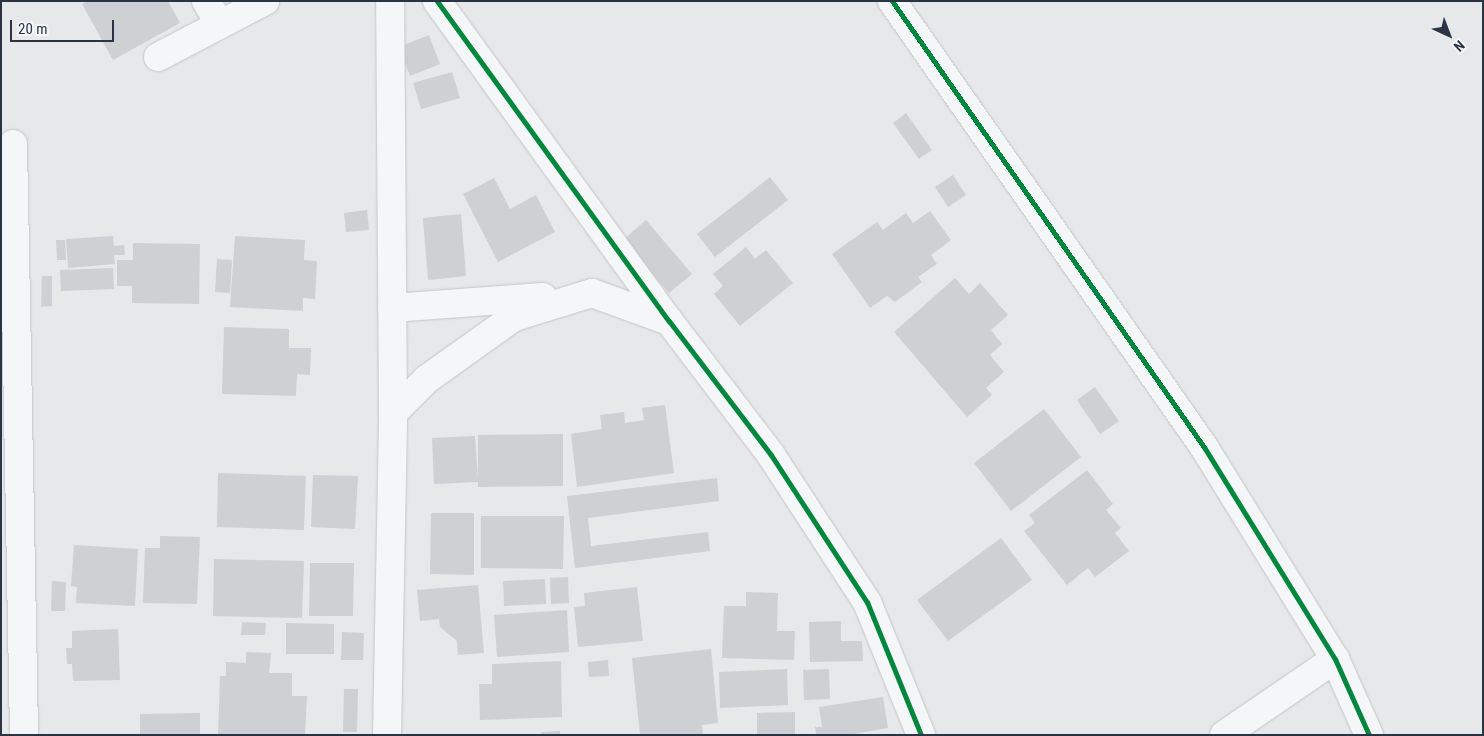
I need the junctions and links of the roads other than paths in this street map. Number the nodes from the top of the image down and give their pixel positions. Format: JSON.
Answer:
{"nodes":[{"id":1,"x":206,"y":1,"type":"edge"},
{"id":2,"x":265,"y":1,"type":"edge"},
{"id":3,"x":390,"y":1,"type":"edge"},
{"id":4,"x":437,"y":1,"type":"edge"},
{"id":5,"x":892,"y":1,"type":"edge"},
{"id":6,"x":220,"y":24,"type":"junction"},
{"id":7,"x":158,"y":57,"type":"dead end"},
{"id":8,"x":13,"y":144,"type":"dead end"},
{"id":9,"x":592,"y":293,"type":"junction"},
{"id":10,"x":392,"y":308,"type":"junction"},
{"id":11,"x":669,"y":321,"type":"junction"},
{"id":12,"x":393,"y":413,"type":"junction"},
{"id":13,"x":1336,"y":659,"type":"junction"},
{"id":14,"x":24,"y":735,"type":"edge"},
{"id":15,"x":387,"y":735,"type":"edge"},
{"id":16,"x":920,"y":735,"type":"edge"},
{"id":17,"x":1224,"y":735,"type":"edge"},
{"id":18,"x":1369,"y":735,"type":"edge"}],
"edges":[{"from":1,"to":6,"type":"street"},
{"from":2,"to":6,"type":"street"},
{"from":3,"to":10,"type":"street"},
{"from":4,"to":11,"type":"street"},
{"from":5,"to":13,"type":"street"},
{"from":6,"to":7,"type":"street"},
{"from":8,"to":14,"type":"street"},
{"from":9,"to":10,"type":"street"},
{"from":9,"to":11,"type":"street"},
{"from":9,"to":12,"type":"street"},
{"from":10,"to":12,"type":"street"},
{"from":11,"to":16,"type":"street"},
{"from":12,"to":15,"type":"street"},
{"from":13,"to":17,"type":"street"},
{"from":13,"to":18,"type":"street"}]}
